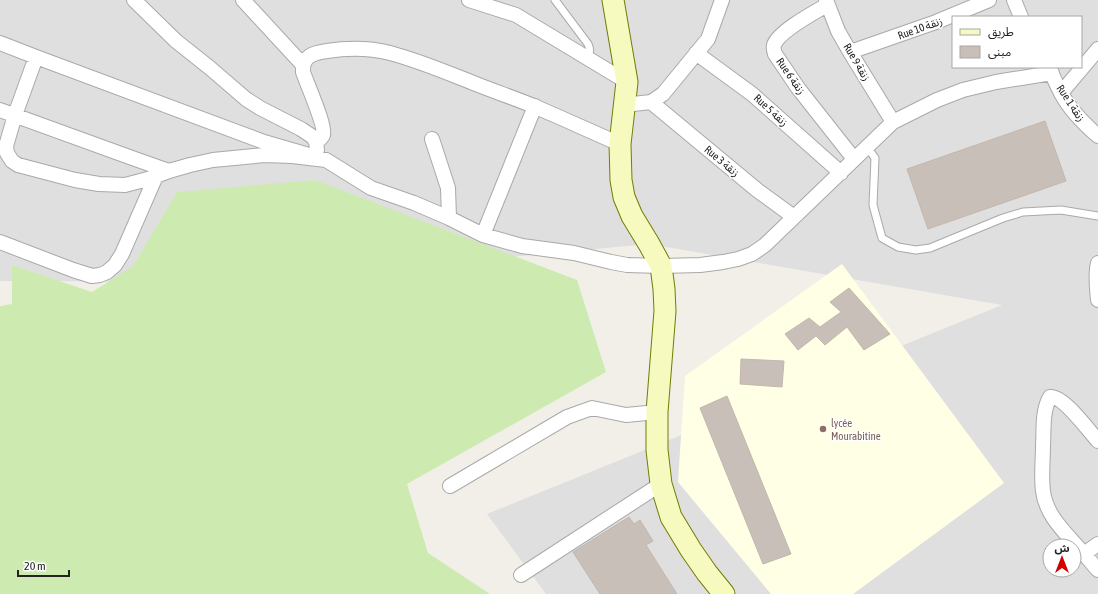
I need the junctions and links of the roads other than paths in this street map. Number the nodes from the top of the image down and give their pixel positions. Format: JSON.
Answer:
{"nodes":[{"id":1,"x":134,"y":0,"type":"edge"},
{"id":2,"x":243,"y":0,"type":"edge"},
{"id":3,"x":470,"y":0,"type":"edge"},
{"id":4,"x":555,"y":0,"type":"edge"},
{"id":5,"x":613,"y":0,"type":"edge"},
{"id":6,"x":722,"y":0,"type":"edge"},
{"id":7,"x":989,"y":0,"type":"edge"},
{"id":8,"x":1014,"y":0,"type":"edge"},
{"id":9,"x":826,"y":2,"type":"edge"},
{"id":10,"x":1021,"y":16,"type":"edge"},
{"id":11,"x":0,"y":43,"type":"edge"},
{"id":12,"x":1098,"y":49,"type":"edge"},
{"id":13,"x":850,"y":52,"type":"junction"},
{"id":14,"x":696,"y":53,"type":"junction"},
{"id":15,"x":36,"y":56,"type":"junction"},
{"id":16,"x":587,"y":57,"type":"junction"},
{"id":17,"x":303,"y":65,"type":"junction"},
{"id":18,"x":1050,"y":70,"type":"edge"},
{"id":19,"x":627,"y":82,"type":"junction"},
{"id":20,"x":1061,"y":93,"type":"junction"},
{"id":21,"x":651,"y":102,"type":"junction"},
{"id":22,"x":624,"y":105,"type":"junction"},
{"id":23,"x":535,"y":106,"type":"junction"},
{"id":24,"x":0,"y":110,"type":"edge"},
{"id":25,"x":15,"y":115,"type":"junction"},
{"id":26,"x":893,"y":122,"type":"junction"},
{"id":27,"x":1098,"y":136,"type":"edge"},
{"id":28,"x":432,"y":139,"type":"dead end"},
{"id":29,"x":316,"y":142,"type":"junction"},
{"id":30,"x":620,"y":144,"type":"junction"},
{"id":31,"x":867,"y":147,"type":"junction"},
{"id":32,"x":322,"y":159,"type":"junction"},
{"id":33,"x":854,"y":159,"type":"junction"},
{"id":34,"x":169,"y":171,"type":"junction"},
{"id":35,"x":841,"y":173,"type":"junction"},
{"id":36,"x":156,"y":176,"type":"junction"},
{"id":37,"x":1098,"y":216,"type":"edge"},
{"id":38,"x":794,"y":217,"type":"junction"},
{"id":39,"x":449,"y":218,"type":"junction"},
{"id":40,"x":483,"y":235,"type":"junction"},
{"id":41,"x":0,"y":242,"type":"edge"},
{"id":42,"x":1098,"y":263,"type":"edge"},
{"id":43,"x":661,"y":266,"type":"junction"},
{"id":44,"x":1098,"y":300,"type":"edge"},
{"id":45,"x":657,"y":412,"type":"junction"},
{"id":46,"x":1098,"y":441,"type":"edge"},
{"id":47,"x":661,"y":484,"type":"junction"},
{"id":48,"x":450,"y":486,"type":"dead end"},
{"id":49,"x":1098,"y":544,"type":"edge"},
{"id":50,"x":1084,"y":554,"type":"junction"},
{"id":51,"x":1098,"y":570,"type":"edge"},
{"id":52,"x":521,"y":575,"type":"dead end"},
{"id":53,"x":724,"y":594,"type":"edge"}],
"edges":[{"from":1,"to":29,"type":"street"},
{"from":2,"to":17,"type":"street"},
{"from":3,"to":16,"type":"street"},
{"from":4,"to":16,"type":"lane"},
{"from":5,"to":19,"type":"street"},
{"from":6,"to":14,"type":"street"},
{"from":7,"to":13,"type":"street","name":"Rue 10 زنقة"},
{"from":8,"to":10,"type":"street"},
{"from":9,"to":13,"type":"street","name":"Rue 9 زنقة"},
{"from":9,"to":33,"type":"street","name":"Rue 6 زنقة"},
{"from":11,"to":15,"type":"street"},
{"from":12,"to":20,"type":"street"},
{"from":13,"to":26,"type":"street","name":"Rue 9 زنقة"},
{"from":14,"to":21,"type":"street"},
{"from":14,"to":35,"type":"street","name":"Rue 5 زنقة"},
{"from":15,"to":25,"type":"street"},
{"from":15,"to":32,"type":"street"},
{"from":16,"to":19,"type":"street"},
{"from":17,"to":23,"type":"street"},
{"from":17,"to":29,"type":"street"},
{"from":18,"to":20,"type":"street","name":"Rue 1 زنقة"},
{"from":18,"to":26,"type":"street"},
{"from":19,"to":22,"type":"street"},
{"from":20,"to":27,"type":"street","name":"Rue 1 زنقة"},
{"from":21,"to":22,"type":"street"},
{"from":21,"to":38,"type":"street","name":"Rue 3 زنقة"},
{"from":22,"to":30,"type":"street"},
{"from":23,"to":30,"type":"street"},
{"from":23,"to":40,"type":"street"},
{"from":24,"to":25,"type":"street"},
{"from":25,"to":34,"type":"street"},
{"from":25,"to":36,"type":"street"},
{"from":26,"to":31,"type":"street"},
{"from":28,"to":39,"type":"street"},
{"from":29,"to":32,"type":"street"},
{"from":30,"to":43,"type":"street"},
{"from":31,"to":33,"type":"street"},
{"from":31,"to":37,"type":"lane"},
{"from":32,"to":34,"type":"street"},
{"from":32,"to":39,"type":"street"},
{"from":33,"to":35,"type":"street"},
{"from":34,"to":36,"type":"street"},
{"from":35,"to":38,"type":"street"},
{"from":36,"to":41,"type":"street"},
{"from":38,"to":43,"type":"street"},
{"from":39,"to":40,"type":"street"},
{"from":40,"to":43,"type":"street"},
{"from":42,"to":44,"type":"street"},
{"from":43,"to":45,"type":"street"},
{"from":45,"to":47,"type":"street"},
{"from":45,"to":48,"type":"street"},
{"from":46,"to":50,"type":"street"},
{"from":47,"to":52,"type":"street"},
{"from":47,"to":53,"type":"street"},
{"from":49,"to":50,"type":"street"},
{"from":50,"to":51,"type":"street"}]}
